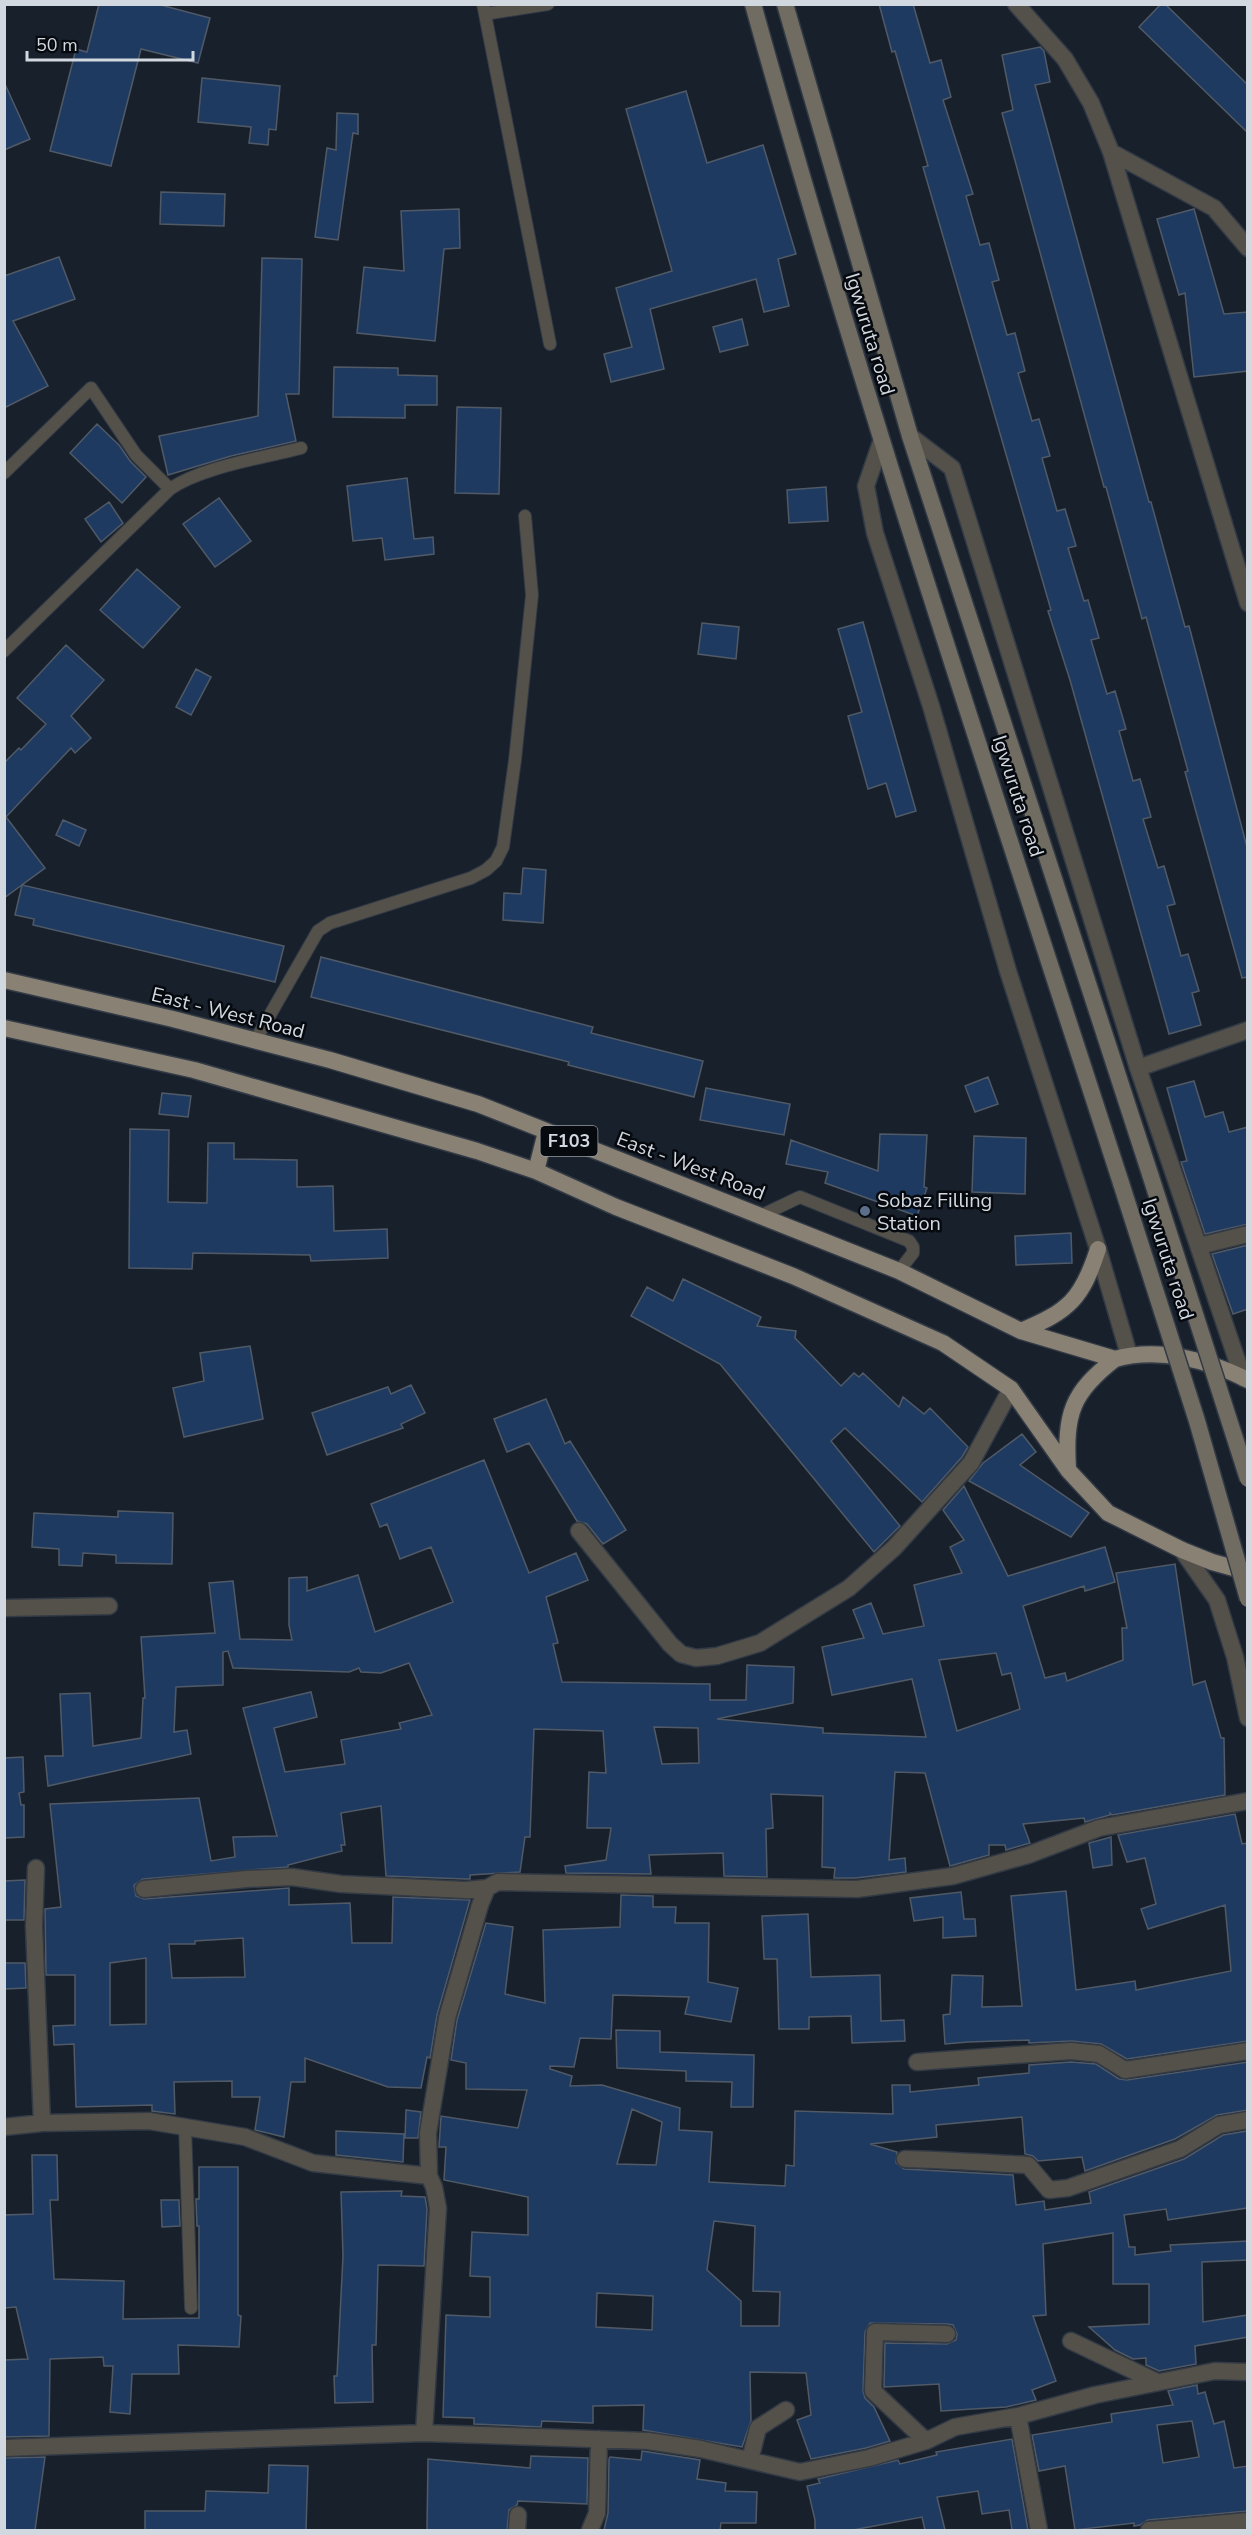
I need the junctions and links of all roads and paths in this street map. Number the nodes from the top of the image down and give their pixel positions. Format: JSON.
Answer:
{"nodes":[{"id":1,"x":548,"y":4,"type":"edge"},
{"id":2,"x":753,"y":4,"type":"edge"},
{"id":3,"x":785,"y":4,"type":"edge"},
{"id":4,"x":1016,"y":4,"type":"edge"},
{"id":5,"x":484,"y":9,"type":"edge"},
{"id":6,"x":1111,"y":152,"type":"junction"},
{"id":7,"x":1248,"y":248,"type":"edge"},
{"id":8,"x":550,"y":344,"type":"dead end"},
{"id":9,"x":910,"y":436,"type":"junction"},
{"id":10,"x":881,"y":442,"type":"junction"},
{"id":11,"x":301,"y":448,"type":"dead end"},
{"id":12,"x":4,"y":473,"type":"edge"},
{"id":13,"x":170,"y":489,"type":"junction"},
{"id":14,"x":525,"y":516,"type":"dead end"},
{"id":15,"x":1248,"y":603,"type":"edge"},
{"id":16,"x":4,"y":651,"type":"edge"},
{"id":17,"x":4,"y":980,"type":"edge"},
{"id":18,"x":4,"y":1028,"type":"edge"},
{"id":19,"x":1248,"y":1030,"type":"edge"},
{"id":20,"x":255,"y":1041,"type":"junction"},
{"id":21,"x":1138,"y":1068,"type":"junction"},
{"id":22,"x":546,"y":1132,"type":"junction"},
{"id":23,"x":536,"y":1171,"type":"junction"},
{"id":24,"x":760,"y":1216,"type":"junction"},
{"id":25,"x":1248,"y":1234,"type":"edge"},
{"id":26,"x":1199,"y":1246,"type":"junction"},
{"id":27,"x":1098,"y":1249,"type":"junction"},
{"id":28,"x":899,"y":1271,"type":"junction"},
{"id":29,"x":1021,"y":1331,"type":"junction"},
{"id":30,"x":1122,"y":1357,"type":"junction"},
{"id":31,"x":1245,"y":1379,"type":"edge"},
{"id":32,"x":1011,"y":1389,"type":"junction"},
{"id":33,"x":1068,"y":1470,"type":"junction"},
{"id":34,"x":1248,"y":1479,"type":"edge"},
{"id":35,"x":579,"y":1531,"type":"dead end"},
{"id":36,"x":1182,"y":1550,"type":"junction"},
{"id":37,"x":1248,"y":1572,"type":"edge"},
{"id":38,"x":1248,"y":1599,"type":"edge"},
{"id":39,"x":109,"y":1606,"type":"dead end"},
{"id":40,"x":4,"y":1608,"type":"edge"},
{"id":41,"x":1248,"y":1718,"type":"edge"},
{"id":42,"x":1248,"y":1801,"type":"edge"},
{"id":43,"x":36,"y":1868,"type":"dead end"},
{"id":44,"x":487,"y":1888,"type":"junction"},
{"id":45,"x":144,"y":1889,"type":"dead end"},
{"id":46,"x":1248,"y":2051,"type":"edge"},
{"id":47,"x":917,"y":2062,"type":"dead end"},
{"id":48,"x":1248,"y":2120,"type":"edge"},
{"id":49,"x":42,"y":2123,"type":"junction"},
{"id":50,"x":185,"y":2126,"type":"junction"},
{"id":51,"x":4,"y":2127,"type":"edge"},
{"id":52,"x":905,"y":2159,"type":"dead end"},
{"id":53,"x":429,"y":2176,"type":"junction"},
{"id":54,"x":191,"y":2308,"type":"dead end"},
{"id":55,"x":947,"y":2334,"type":"dead end"},
{"id":56,"x":1071,"y":2341,"type":"dead end"},
{"id":57,"x":1248,"y":2372,"type":"edge"},
{"id":58,"x":1155,"y":2381,"type":"junction"},
{"id":59,"x":786,"y":2410,"type":"dead end"},
{"id":60,"x":1018,"y":2416,"type":"junction"},
{"id":61,"x":424,"y":2433,"type":"junction"},
{"id":62,"x":598,"y":2439,"type":"junction"},
{"id":63,"x":926,"y":2441,"type":"junction"},
{"id":64,"x":4,"y":2448,"type":"edge"},
{"id":65,"x":750,"y":2460,"type":"junction"},
{"id":66,"x":1248,"y":2521,"type":"edge"},
{"id":67,"x":590,"y":2530,"type":"edge"},
{"id":68,"x":1040,"y":2530,"type":"edge"},
{"id":69,"x":1149,"y":2530,"type":"edge"}],
"edges":[{"from":1,"to":5,"type":"lane"},
{"from":2,"to":10,"type":"main road","name":"Igwuruta road"},
{"from":3,"to":9,"type":"main road","name":"Igwuruta road"},
{"from":4,"to":6,"type":"street"},
{"from":5,"to":8,"type":"lane"},
{"from":6,"to":7,"type":"street"},
{"from":6,"to":15,"type":"street"},
{"from":9,"to":21,"type":"street"},
{"from":9,"to":34,"type":"main road","name":"Igwuruta road","bridge":true},
{"from":10,"to":27,"type":"street"},
{"from":10,"to":38,"type":"main road","name":"Igwuruta road","bridge":true},
{"from":11,"to":13,"type":"lane"},
{"from":12,"to":13,"type":"lane"},
{"from":13,"to":16,"type":"lane"},
{"from":14,"to":20,"type":"lane"},
{"from":17,"to":20,"type":"main road","name":"East - West Road","number":"F103"},
{"from":18,"to":23,"type":"main road","number":"F103"},
{"from":19,"to":21,"type":"street"},
{"from":20,"to":22,"type":"main road","name":"East - West Road","number":"F103"},
{"from":21,"to":26,"type":"street"},
{"from":22,"to":23,"type":"main road"},
{"from":22,"to":24,"type":"main road","name":"East - West Road","number":"F103"},
{"from":23,"to":32,"type":"main road","number":"F103"},
{"from":24,"to":28,"type":"main road","name":"East - West Road","number":"F103"},
{"from":24,"to":28,"type":"lane"},
{"from":25,"to":26,"type":"street"},
{"from":26,"to":31,"type":"street"},
{"from":27,"to":29,"type":"main road"},
{"from":27,"to":30,"type":"street"},
{"from":28,"to":29,"type":"main road","name":"East - West Road","number":"F103"},
{"from":29,"to":30,"type":"main road","name":"East - West Road","number":"F103"},
{"from":30,"to":31,"type":"main road","name":"East - West Road"},
{"from":30,"to":33,"type":"main road"},
{"from":32,"to":33,"type":"main road","number":"F103"},
{"from":32,"to":35,"type":"street"},
{"from":33,"to":36,"type":"main road"},
{"from":36,"to":37,"type":"main road"},
{"from":36,"to":41,"type":"street"},
{"from":39,"to":40,"type":"street"},
{"from":42,"to":44,"type":"street"},
{"from":43,"to":49,"type":"street"},
{"from":44,"to":45,"type":"street"},
{"from":44,"to":53,"type":"street"},
{"from":46,"to":47,"type":"street"},
{"from":48,"to":52,"type":"street"},
{"from":49,"to":50,"type":"street"},
{"from":49,"to":51,"type":"street"},
{"from":50,"to":53,"type":"street"},
{"from":50,"to":54,"type":"lane"},
{"from":53,"to":61,"type":"street"},
{"from":55,"to":63,"type":"street"},
{"from":56,"to":58,"type":"street"},
{"from":57,"to":58,"type":"street"},
{"from":58,"to":60,"type":"street"},
{"from":59,"to":65,"type":"street"},
{"from":60,"to":63,"type":"street"},
{"from":60,"to":68,"type":"street"},
{"from":61,"to":62,"type":"street"},
{"from":61,"to":64,"type":"street"},
{"from":62,"to":65,"type":"street"},
{"from":62,"to":67,"type":"street"},
{"from":63,"to":65,"type":"street"},
{"from":66,"to":69,"type":"street"}]}
